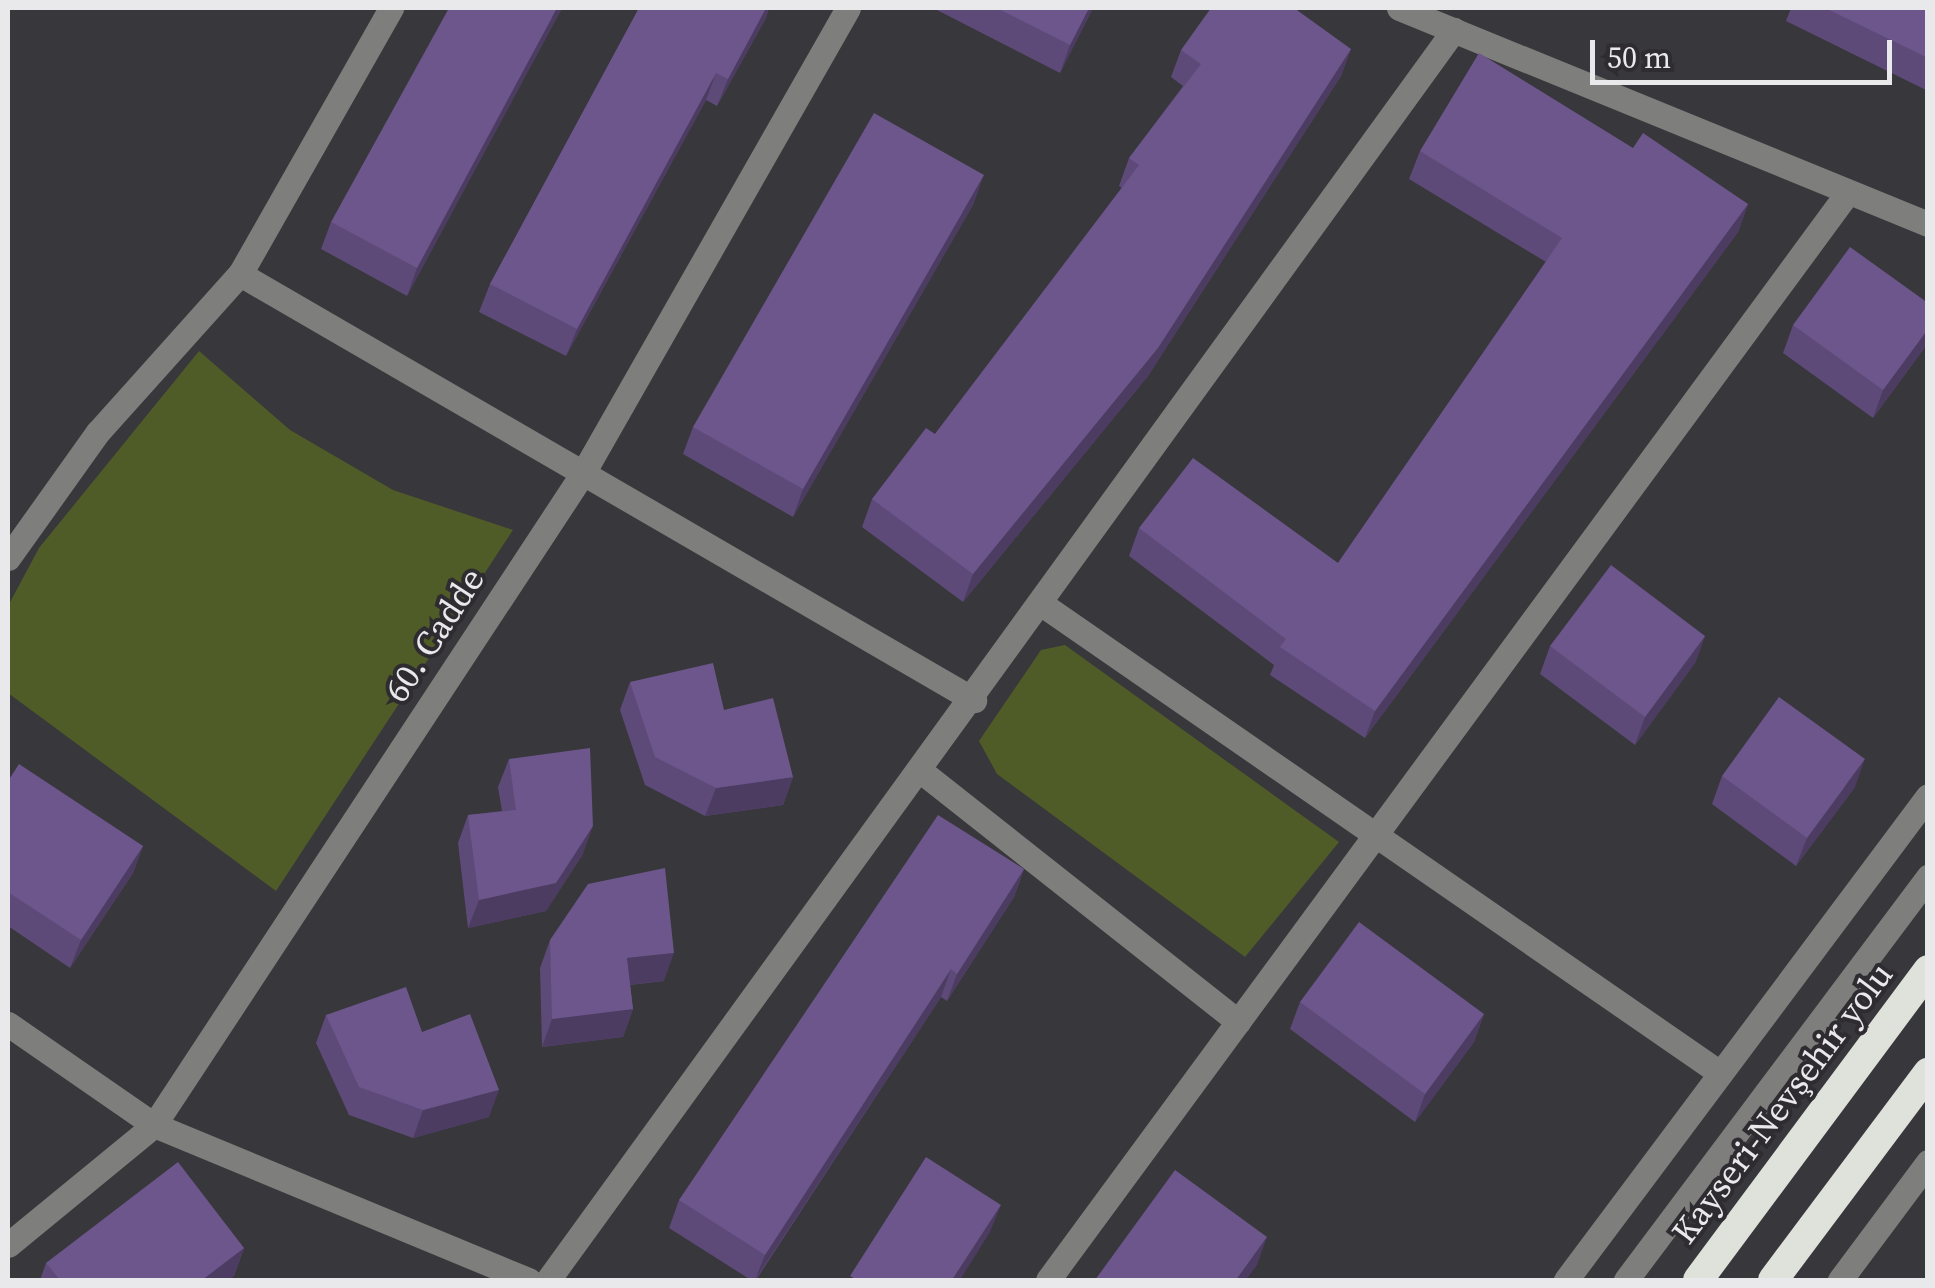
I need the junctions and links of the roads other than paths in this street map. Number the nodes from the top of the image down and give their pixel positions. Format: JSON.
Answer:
{"nodes":[{"id":1,"x":391,"y":8,"type":"edge"},
{"id":2,"x":848,"y":8,"type":"edge"},
{"id":3,"x":1399,"y":8,"type":"edge"},
{"id":4,"x":1454,"y":30,"type":"junction"},
{"id":5,"x":1848,"y":192,"type":"junction"},
{"id":6,"x":1928,"y":224,"type":"edge"},
{"id":7,"x":240,"y":274,"type":"junction"},
{"id":8,"x":582,"y":473,"type":"junction"},
{"id":9,"x":8,"y":558,"type":"edge"},
{"id":10,"x":1042,"y":605,"type":"junction"},
{"id":11,"x":974,"y":700,"type":"junction"},
{"id":12,"x":922,"y":772,"type":"junction"},
{"id":13,"x":1928,"y":796,"type":"edge"},
{"id":14,"x":1373,"y":836,"type":"junction"},
{"id":15,"x":1928,"y":877,"type":"edge"},
{"id":16,"x":1928,"y":970,"type":"edge"},
{"id":17,"x":1238,"y":1022,"type":"junction"},
{"id":18,"x":8,"y":1024,"type":"edge"},
{"id":19,"x":1720,"y":1073,"type":"junction"},
{"id":20,"x":1928,"y":1073,"type":"edge"},
{"id":21,"x":154,"y":1126,"type":"junction"},
{"id":22,"x":1928,"y":1162,"type":"edge"},
{"id":23,"x":8,"y":1245,"type":"edge"},
{"id":24,"x":529,"y":1280,"type":"edge"},
{"id":25,"x":548,"y":1280,"type":"edge"},
{"id":26,"x":1048,"y":1280,"type":"edge"},
{"id":27,"x":1566,"y":1280,"type":"edge"},
{"id":28,"x":1626,"y":1280,"type":"edge"},
{"id":29,"x":1698,"y":1280,"type":"edge"},
{"id":30,"x":1773,"y":1280,"type":"edge"},
{"id":31,"x":1840,"y":1280,"type":"edge"}],
"edges":[{"from":1,"to":7,"type":"street"},
{"from":2,"to":8,"type":"street","name":"60. Cadde"},
{"from":3,"to":4,"type":"street"},
{"from":4,"to":5,"type":"street"},
{"from":4,"to":10,"type":"street"},
{"from":5,"to":6,"type":"street"},
{"from":5,"to":14,"type":"street"},
{"from":7,"to":8,"type":"street"},
{"from":7,"to":9,"type":"street"},
{"from":8,"to":11,"type":"street"},
{"from":8,"to":21,"type":"street","name":"60. Cadde"},
{"from":10,"to":11,"type":"street"},
{"from":10,"to":14,"type":"street"},
{"from":11,"to":12,"type":"street"},
{"from":12,"to":17,"type":"street"},
{"from":12,"to":25,"type":"street"},
{"from":13,"to":19,"type":"street"},
{"from":14,"to":17,"type":"street"},
{"from":14,"to":19,"type":"street"},
{"from":15,"to":28,"type":"street"},
{"from":16,"to":29,"type":"highway","name":"Kayseri-Nevşehir yolu"},
{"from":17,"to":26,"type":"street"},
{"from":18,"to":21,"type":"street"},
{"from":19,"to":27,"type":"street"},
{"from":20,"to":30,"type":"highway"},
{"from":21,"to":23,"type":"street","name":"60. Cadde"},
{"from":21,"to":24,"type":"street"},
{"from":22,"to":31,"type":"street"}]}
